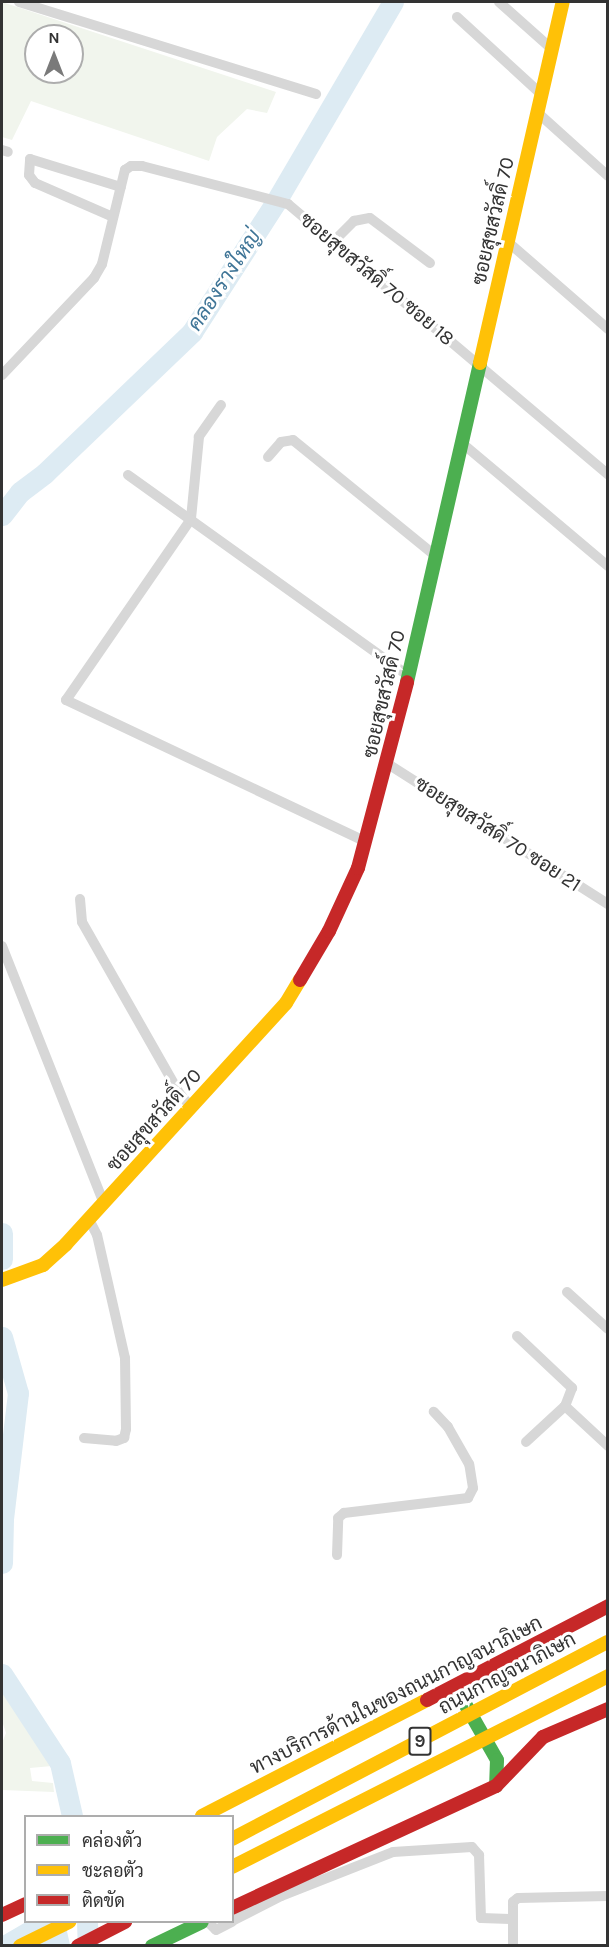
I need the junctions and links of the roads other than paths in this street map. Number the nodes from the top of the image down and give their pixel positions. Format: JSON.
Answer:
{"nodes":[{"id":1,"x":19,"y":2,"type":"edge"},
{"id":2,"x":499,"y":2,"type":"edge"},
{"id":3,"x":563,"y":2,"type":"edge"},
{"id":4,"x":457,"y":17,"type":"dead end"},
{"id":5,"x":552,"y":49,"type":"junction"},
{"id":6,"x":316,"y":94,"type":"dead end"},
{"id":7,"x":542,"y":95,"type":"junction"},
{"id":8,"x":538,"y":113,"type":"junction"},
{"id":9,"x":608,"y":176,"type":"edge"},
{"id":10,"x":121,"y":187,"type":"junction"},
{"id":11,"x":113,"y":217,"type":"junction"},
{"id":12,"x":333,"y":242,"type":"junction"},
{"id":13,"x":508,"y":242,"type":"junction"},
{"id":14,"x":430,"y":263,"type":"dead end"},
{"id":15,"x":608,"y":329,"type":"edge"},
{"id":16,"x":481,"y":367,"type":"junction"},
{"id":17,"x":2,"y":375,"type":"edge"},
{"id":18,"x":221,"y":405,"type":"dead end"},
{"id":19,"x":463,"y":444,"type":"junction"},
{"id":20,"x":268,"y":457,"type":"dead end"},
{"id":21,"x":608,"y":474,"type":"edge"},
{"id":22,"x":128,"y":475,"type":"dead end"},
{"id":23,"x":192,"y":519,"type":"junction"},
{"id":24,"x":436,"y":557,"type":"junction"},
{"id":25,"x":608,"y":566,"type":"edge"},
{"id":26,"x":409,"y":676,"type":"junction"},
{"id":27,"x":388,"y":764,"type":"junction"},
{"id":28,"x":366,"y":842,"type":"junction"},
{"id":29,"x":80,"y":899,"type":"dead end"},
{"id":30,"x":608,"y":904,"type":"edge"},
{"id":31,"x":2,"y":946,"type":"edge"},
{"id":32,"x":192,"y":1107,"type":"junction"},
{"id":33,"x":104,"y":1203,"type":"junction"},
{"id":34,"x":89,"y":1219,"type":"junction"},
{"id":35,"x":2,"y":1280,"type":"edge"},
{"id":36,"x":567,"y":1293,"type":"dead end"},
{"id":37,"x":608,"y":1329,"type":"edge"},
{"id":38,"x":517,"y":1336,"type":"dead end"},
{"id":39,"x":565,"y":1406,"type":"junction"},
{"id":40,"x":434,"y":1412,"type":"dead end"},
{"id":41,"x":84,"y":1438,"type":"dead end"},
{"id":42,"x":526,"y":1442,"type":"dead end"},
{"id":43,"x":608,"y":1446,"type":"edge"},
{"id":44,"x":337,"y":1555,"type":"dead end"},
{"id":45,"x":608,"y":1606,"type":"edge"},
{"id":46,"x":608,"y":1642,"type":"edge"},
{"id":47,"x":608,"y":1676,"type":"edge"},
{"id":48,"x":608,"y":1684,"type":"edge"},
{"id":49,"x":456,"y":1688,"type":"junction"},
{"id":50,"x":608,"y":1709,"type":"edge"},
{"id":51,"x":533,"y":1714,"type":"junction"},
{"id":52,"x":495,"y":1786,"type":"junction"},
{"id":53,"x":204,"y":1815,"type":"edge"},
{"id":54,"x":388,"y":1837,"type":"junction"},
{"id":55,"x":234,"y":1838,"type":"edge"},
{"id":56,"x":393,"y":1852,"type":"junction"},
{"id":57,"x":234,"y":1866,"type":"edge"},
{"id":58,"x":279,"y":1892,"type":"junction"},
{"id":59,"x":608,"y":1896,"type":"edge"},
{"id":60,"x":24,"y":1905,"type":"edge"},
{"id":61,"x":234,"y":1907,"type":"edge"},
{"id":62,"x":2,"y":1915,"type":"edge"},
{"id":63,"x":513,"y":1919,"type":"junction"},
{"id":64,"x":234,"y":1921,"type":"edge"},
{"id":65,"x":67,"y":1923,"type":"edge"},
{"id":66,"x":123,"y":1923,"type":"edge"},
{"id":67,"x":200,"y":1923,"type":"edge"},
{"id":68,"x":209,"y":1923,"type":"edge"},
{"id":69,"x":230,"y":1923,"type":"edge"},
{"id":70,"x":20,"y":1946,"type":"edge"},
{"id":71,"x":78,"y":1946,"type":"edge"},
{"id":72,"x":152,"y":1946,"type":"edge"},
{"id":73,"x":513,"y":1946,"type":"edge"}],
"edges":[{"from":1,"to":6,"type":"street"},
{"from":2,"to":5,"type":"street"},
{"from":3,"to":5,"type":"main road","name":"ซอยสุขสวัสดิ์ 70"},
{"from":4,"to":7,"type":"street"},
{"from":5,"to":7,"type":"main road","name":"ซอยสุขสวัสดิ์ 70"},
{"from":7,"to":8,"type":"main road","name":"ซอยสุขสวัสดิ์ 70"},
{"from":8,"to":9,"type":"street"},
{"from":8,"to":13,"type":"main road","name":"ซอยสุขสวัสดิ์ 70"},
{"from":10,"to":11,"type":"street"},
{"from":10,"to":11,"type":"street"},
{"from":10,"to":12,"type":"street","name":"ซอยสุขสวัสดิ์ 70 ซอย 18"},
{"from":11,"to":17,"type":"street"},
{"from":12,"to":14,"type":"street"},
{"from":12,"to":16,"type":"street","name":"ซอยสุขสวัสดิ์ 70 ซอย 18"},
{"from":13,"to":15,"type":"street"},
{"from":13,"to":16,"type":"main road","name":"ซอยสุขสวัสดิ์ 70"},
{"from":16,"to":19,"type":"main road","name":"ซอยสุขสวัสดิ์ 70"},
{"from":16,"to":21,"type":"street","name":"ซอยสุขสวัสดิ์ 70 ซอย 18"},
{"from":18,"to":23,"type":"street"},
{"from":19,"to":24,"type":"main road","name":"ซอยสุขสวัสดิ์ 70"},
{"from":19,"to":25,"type":"street"},
{"from":20,"to":24,"type":"street"},
{"from":22,"to":23,"type":"street"},
{"from":23,"to":26,"type":"street"},
{"from":23,"to":28,"type":"street"},
{"from":24,"to":26,"type":"main road","name":"ซอยสุขสวัสดิ์ 70"},
{"from":26,"to":27,"type":"main road","name":"ซอยสุขสวัสดิ์ 70"},
{"from":27,"to":28,"type":"main road","name":"ซอยสุขสวัสดิ์ 70"},
{"from":27,"to":30,"type":"street","name":"ซอยสุขสวัสดิ์ 70 ซอย 21"},
{"from":28,"to":32,"type":"main road","name":"ซอยสุขสวัสดิ์ 70"},
{"from":29,"to":32,"type":"street"},
{"from":31,"to":33,"type":"street"},
{"from":32,"to":33,"type":"main road","name":"ซอยสุขสวัสดิ์ 70"},
{"from":33,"to":34,"type":"main road","name":"ซอยสุขสวัสดิ์ 70"},
{"from":34,"to":35,"type":"main road","name":"ซอยสุขสวัสดิ์ 70"},
{"from":34,"to":41,"type":"street"},
{"from":36,"to":37,"type":"street"},
{"from":38,"to":39,"type":"street"},
{"from":39,"to":42,"type":"street"},
{"from":39,"to":43,"type":"street"},
{"from":40,"to":44,"type":"street"},
{"from":45,"to":49,"type":"main road","name":"ทางบริการด้านในของถนนกาญจนาภิเษก"},
{"from":46,"to":55,"type":"main road","name":"ถนนกาญจนาภิเษก","number":"9","bridge":true},
{"from":47,"to":51,"type":"main road","number":"9","bridge":true},
{"from":48,"to":51,"type":"main road","bridge":true},
{"from":49,"to":52,"type":"main road"},
{"from":49,"to":53,"type":"main road","name":"ทางบริการด้านในของถนนกาญจนาภิเษก"},
{"from":50,"to":52,"type":"main road"},
{"from":51,"to":57,"type":"main road","number":"9","bridge":true},
{"from":52,"to":54,"type":"main road"},
{"from":54,"to":56,"type":"street"},
{"from":54,"to":58,"type":"main road"},
{"from":56,"to":58,"type":"street"},
{"from":56,"to":63,"type":"street"},
{"from":58,"to":61,"type":"main road"},
{"from":58,"to":64,"type":"street"},
{"from":59,"to":63,"type":"street"},
{"from":60,"to":62,"type":"main road"},
{"from":63,"to":73,"type":"street"},
{"from":65,"to":70,"type":"main road"},
{"from":66,"to":71,"type":"main road"},
{"from":67,"to":72,"type":"main road"},
{"from":68,"to":69,"type":"street"}]}
